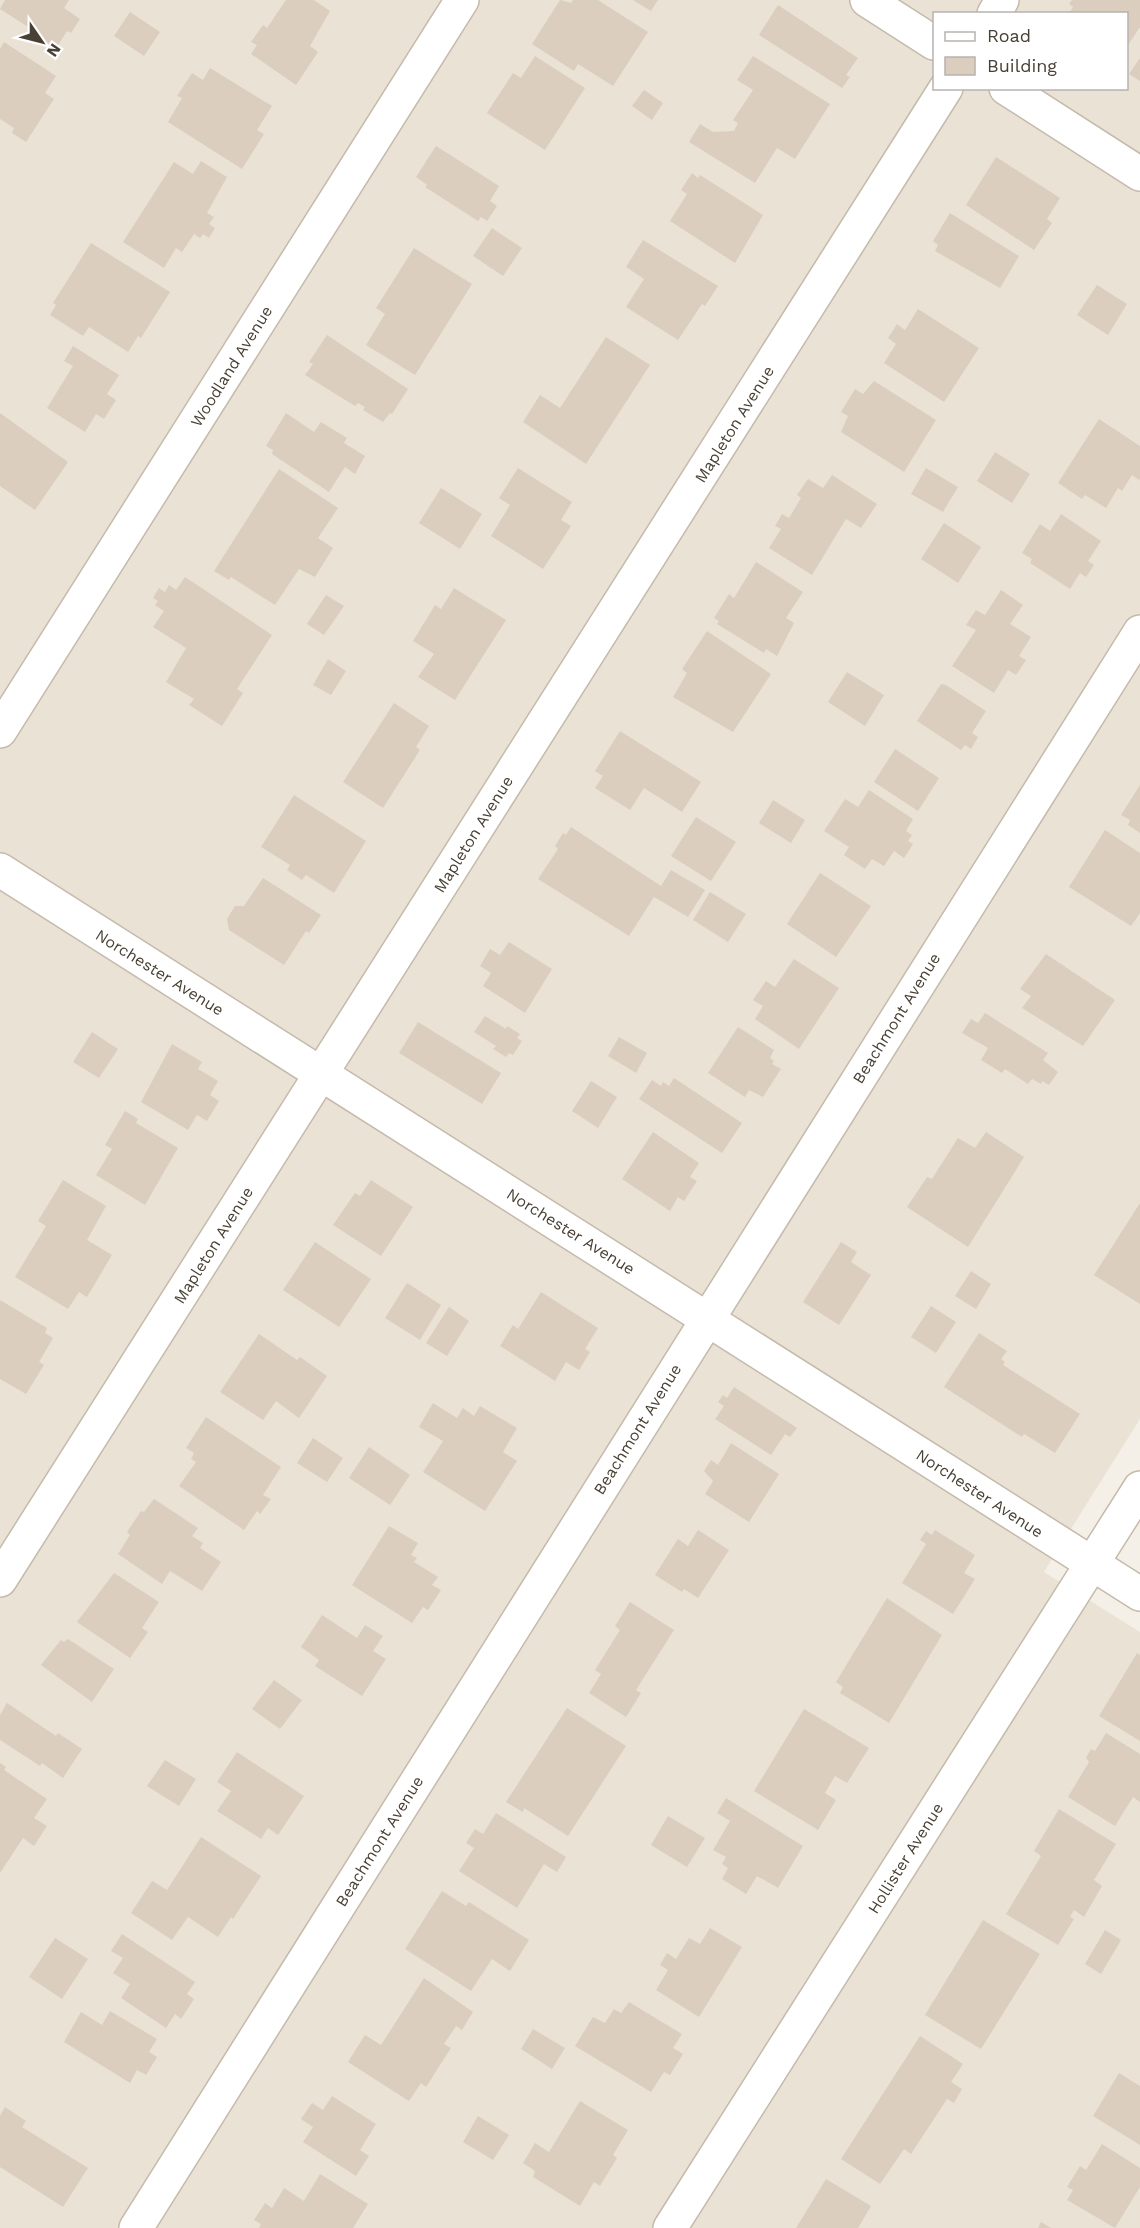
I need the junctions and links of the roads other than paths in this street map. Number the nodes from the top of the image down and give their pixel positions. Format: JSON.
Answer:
{"nodes":[{"id":1,"x":462,"y":0,"type":"edge"},
{"id":2,"x":867,"y":0,"type":"edge"},
{"id":3,"x":933,"y":42,"type":"edge"},
{"id":4,"x":945,"y":90,"type":"edge"},
{"id":5,"x":1009,"y":90,"type":"edge"},
{"id":6,"x":1140,"y":174,"type":"edge"},
{"id":7,"x":1140,"y":632,"type":"edge"},
{"id":8,"x":0,"y":731,"type":"edge"},
{"id":9,"x":0,"y":870,"type":"edge"},
{"id":10,"x":322,"y":1074,"type":"junction"},
{"id":11,"x":707,"y":1317,"type":"junction"},
{"id":12,"x":1140,"y":1488,"type":"edge"},
{"id":13,"x":1092,"y":1564,"type":"junction"},
{"id":14,"x":0,"y":1580,"type":"edge"},
{"id":15,"x":1140,"y":1594,"type":"edge"},
{"id":16,"x":136,"y":2228,"type":"edge"},
{"id":17,"x":670,"y":2228,"type":"edge"}],
"edges":[{"from":1,"to":8,"type":"street","name":"Woodland Avenue"},
{"from":2,"to":3,"type":"street"},
{"from":4,"to":10,"type":"street","name":"Mapleton Avenue"},
{"from":5,"to":6,"type":"street"},
{"from":7,"to":11,"type":"street","name":"Beachmont Avenue"},
{"from":9,"to":10,"type":"street","name":"Norchester Avenue"},
{"from":10,"to":11,"type":"street","name":"Norchester Avenue"},
{"from":10,"to":14,"type":"street","name":"Mapleton Avenue"},
{"from":11,"to":13,"type":"street","name":"Norchester Avenue"},
{"from":11,"to":16,"type":"street","name":"Beachmont Avenue"},
{"from":12,"to":13,"type":"street","name":"Hollister Avenue"},
{"from":13,"to":15,"type":"street","name":"Norchester Avenue"},
{"from":13,"to":17,"type":"street","name":"Hollister Avenue"}]}
